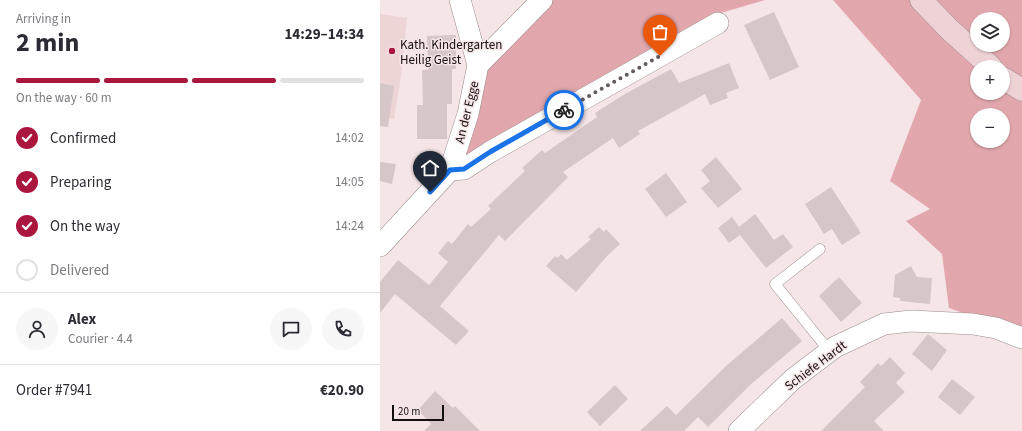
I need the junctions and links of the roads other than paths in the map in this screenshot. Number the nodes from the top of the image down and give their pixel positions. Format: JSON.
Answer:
{"nodes":[{"id":1,"x":460,"y":0,"type":"edge"},
{"id":2,"x":542,"y":0,"type":"edge"},
{"id":3,"x":921,"y":0,"type":"edge"},
{"id":4,"x":718,"y":23,"type":"dead end"},
{"id":5,"x":983,"y":60,"type":"edge"},
{"id":6,"x":478,"y":65,"type":"junction"},
{"id":7,"x":1010,"y":82,"type":"edge"},
{"id":8,"x":1022,"y":90,"type":"edge"},
{"id":9,"x":450,"y":170,"type":"junction"},
{"id":10,"x":380,"y":246,"type":"edge"},
{"id":11,"x":820,"y":249,"type":"dead end"},
{"id":12,"x":1022,"y":338,"type":"edge"},
{"id":13,"x":830,"y":352,"type":"junction"},
{"id":14,"x":739,"y":431,"type":"edge"}],
"edges":[{"from":1,"to":6,"type":"street","name":"An der Egge"},
{"from":2,"to":6,"type":"street"},
{"from":3,"to":5,"type":"street"},
{"from":4,"to":9,"type":"street"},
{"from":6,"to":9,"type":"street","name":"An der Egge"},
{"from":7,"to":8,"type":"street"},
{"from":9,"to":10,"type":"street","name":"An der Egge"},
{"from":11,"to":13,"type":"lane"},
{"from":12,"to":13,"type":"street","name":"Schiefe Hardt"},
{"from":13,"to":14,"type":"street","name":"Schiefe Hardt"}]}
